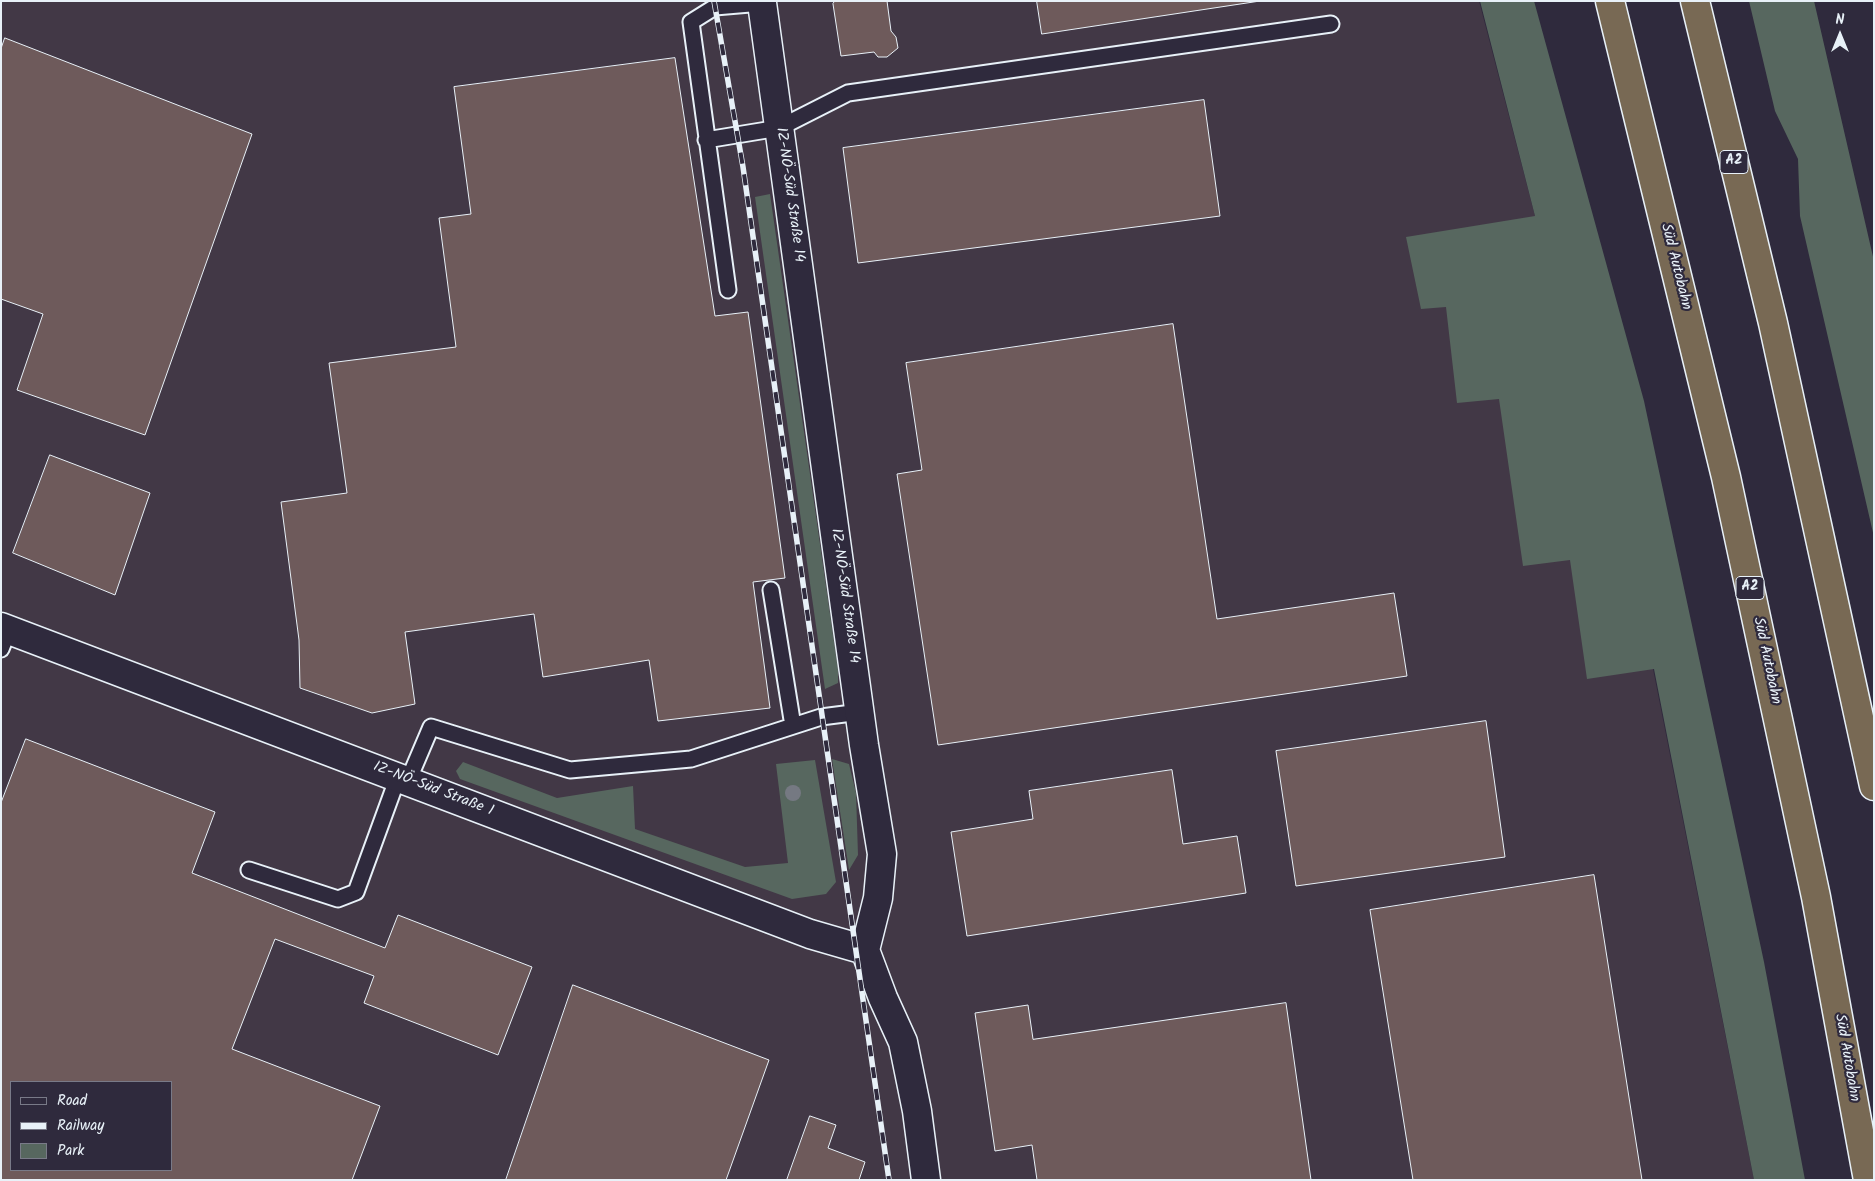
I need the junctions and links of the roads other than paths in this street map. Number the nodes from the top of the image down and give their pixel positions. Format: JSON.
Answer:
{"nodes":[{"id":1,"x":1610,"y":1,"type":"edge"},
{"id":2,"x":1695,"y":1,"type":"edge"},
{"id":3,"x":762,"y":2,"type":"edge"},
{"id":4,"x":1331,"y":24,"type":"dead end"},
{"id":5,"x":779,"y":128,"type":"junction"},
{"id":6,"x":706,"y":140,"type":"junction"},
{"id":7,"x":728,"y":290,"type":"dead end"},
{"id":8,"x":771,"y":590,"type":"dead end"},
{"id":9,"x":4,"y":635,"type":"edge"},
{"id":10,"x":860,"y":712,"type":"junction"},
{"id":11,"x":793,"y":726,"type":"junction"},
{"id":12,"x":403,"y":779,"type":"junction"},
{"id":13,"x":1874,"y":786,"type":"edge"},
{"id":14,"x":249,"y":870,"type":"dead end"},
{"id":15,"x":865,"y":950,"type":"junction"},
{"id":16,"x":926,"y":1180,"type":"edge"},
{"id":17,"x":1868,"y":1180,"type":"edge"}],
"edges":[{"from":1,"to":17,"type":"highway","name":"Süd Autobahn","number":"A2"},
{"from":2,"to":13,"type":"highway","number":"A2"},
{"from":3,"to":5,"type":"street","name":"IZ-NÖ-Süd Straße 14"},
{"from":3,"to":6,"type":"lane"},
{"from":4,"to":5,"type":"lane"},
{"from":5,"to":6,"type":"lane"},
{"from":5,"to":10,"type":"street","name":"IZ-NÖ-Süd Straße 14"},
{"from":6,"to":7,"type":"lane"},
{"from":8,"to":11,"type":"lane"},
{"from":9,"to":12,"type":"street","name":"IZ-NÖ-Süd Straße 1"},
{"from":10,"to":11,"type":"lane"},
{"from":10,"to":15,"type":"street","name":"IZ-NÖ-Süd Straße 14"},
{"from":11,"to":12,"type":"lane"},
{"from":12,"to":14,"type":"lane"},
{"from":12,"to":15,"type":"street","name":"IZ-NÖ-Süd Straße 1"},
{"from":15,"to":16,"type":"street"}]}
